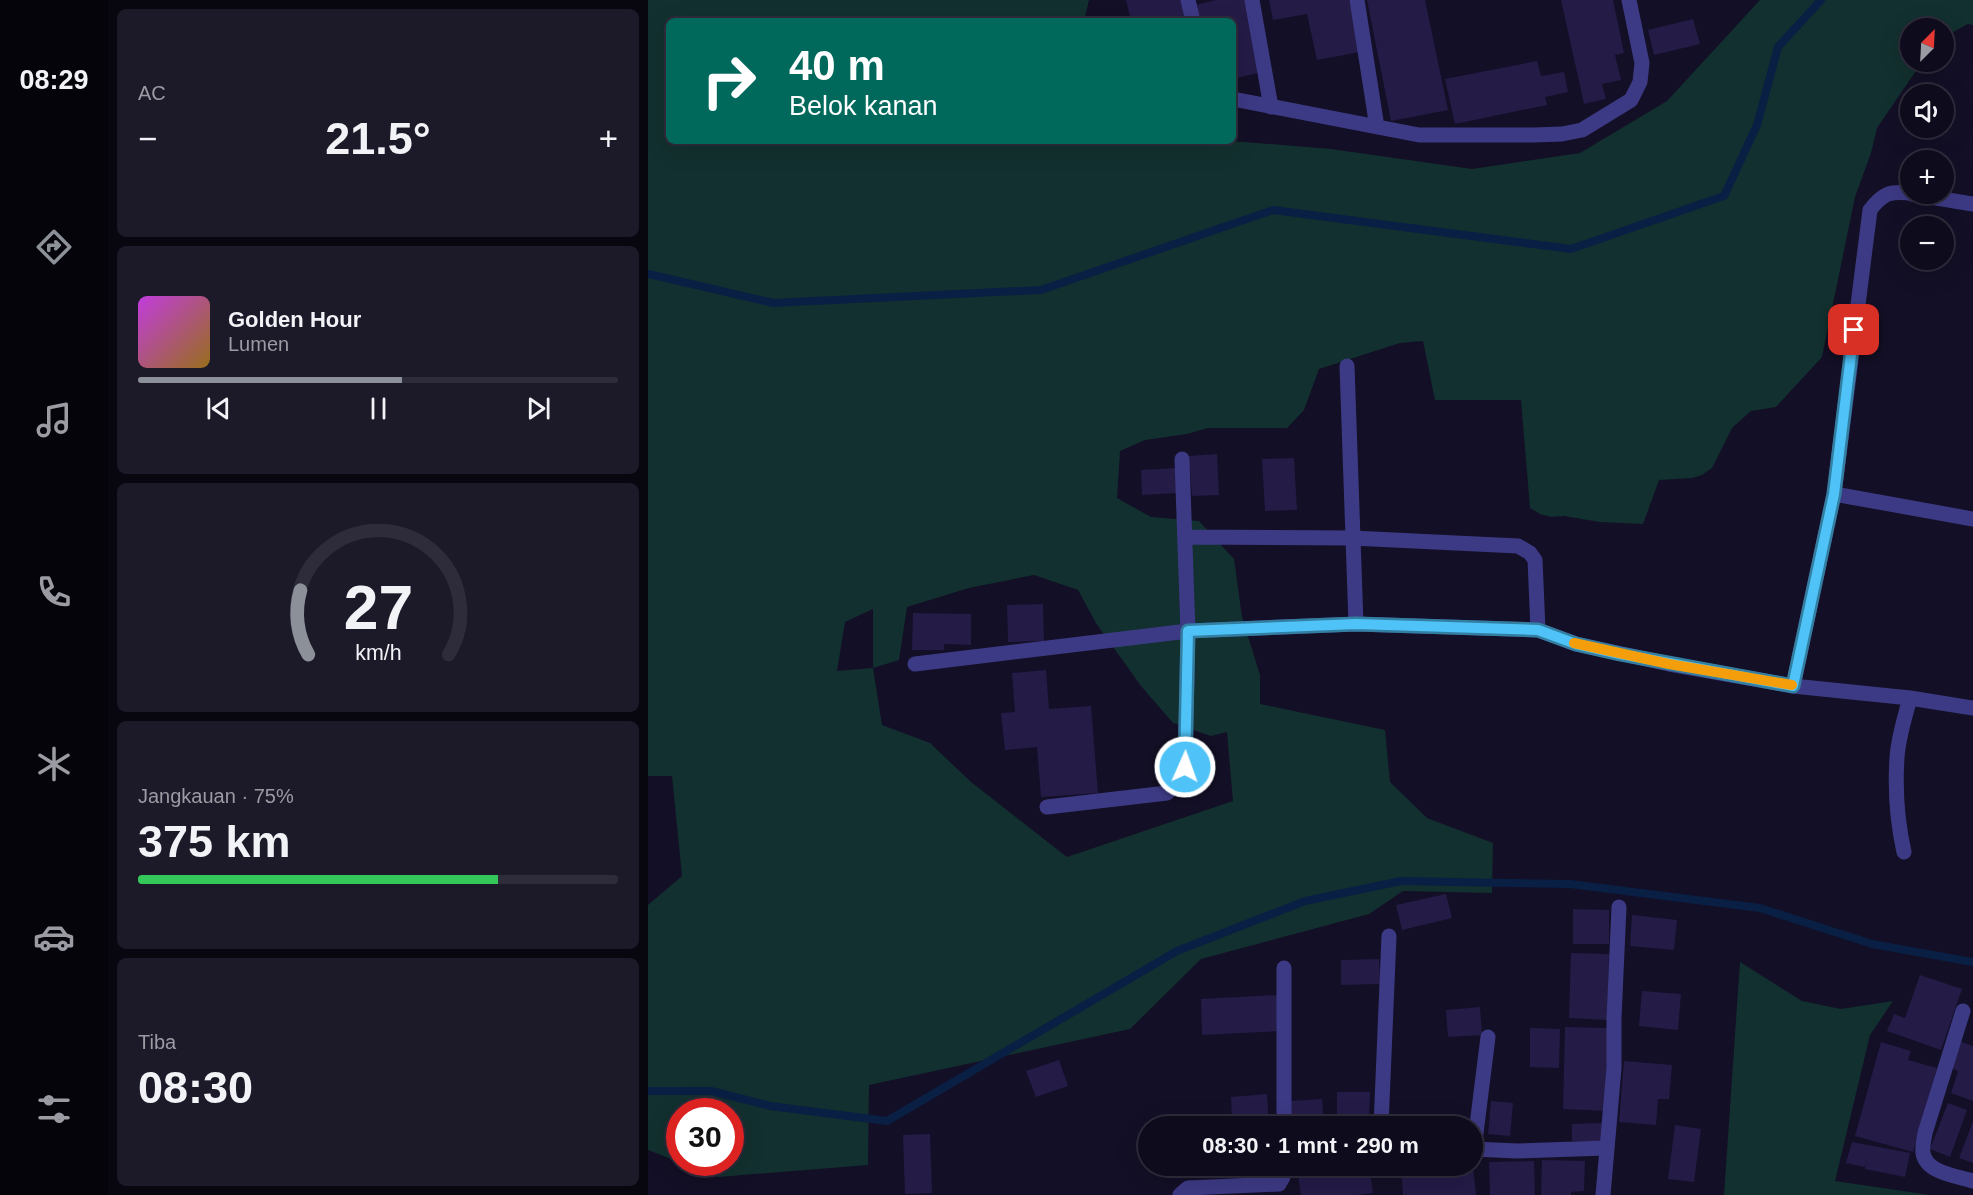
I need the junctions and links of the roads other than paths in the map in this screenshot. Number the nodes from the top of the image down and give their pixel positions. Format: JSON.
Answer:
{"nodes":[{"id":1,"x":1188,"y":0,"type":"edge"},
{"id":2,"x":1252,"y":0,"type":"edge"},
{"id":3,"x":1357,"y":0,"type":"edge"},
{"id":4,"x":1629,"y":0,"type":"edge"},
{"id":5,"x":1192,"y":18,"type":"edge"},
{"id":6,"x":1236,"y":100,"type":"edge"},
{"id":7,"x":1271,"y":107,"type":"junction"},
{"id":8,"x":1377,"y":127,"type":"junction"},
{"id":9,"x":1900,"y":192,"type":"edge"},
{"id":10,"x":1954,"y":201,"type":"edge"},
{"id":11,"x":1973,"y":204,"type":"edge"},
{"id":12,"x":1347,"y":366,"type":"dead end"},
{"id":13,"x":1182,"y":459,"type":"dead end"},
{"id":14,"x":1834,"y":494,"type":"junction"},
{"id":15,"x":1973,"y":519,"type":"edge"},
{"id":16,"x":1186,"y":537,"type":"junction"},
{"id":17,"x":1352,"y":538,"type":"junction"},
{"id":18,"x":1356,"y":624,"type":"junction"},
{"id":19,"x":1538,"y":630,"type":"junction"},
{"id":20,"x":1188,"y":631,"type":"junction"},
{"id":21,"x":915,"y":664,"type":"dead end"},
{"id":22,"x":1793,"y":686,"type":"junction"},
{"id":23,"x":1910,"y":698,"type":"junction"},
{"id":24,"x":1973,"y":708,"type":"edge"},
{"id":25,"x":1047,"y":807,"type":"dead end"},
{"id":26,"x":1904,"y":852,"type":"dead end"},
{"id":27,"x":1619,"y":907,"type":"dead end"},
{"id":28,"x":1389,"y":936,"type":"dead end"},
{"id":29,"x":1284,"y":968,"type":"dead end"},
{"id":30,"x":1964,"y":1011,"type":"dead end"},
{"id":31,"x":1488,"y":1037,"type":"dead end"},
{"id":32,"x":1284,"y":1116,"type":"edge"},
{"id":33,"x":1381,"y":1116,"type":"edge"},
{"id":34,"x":1477,"y":1116,"type":"edge"},
{"id":35,"x":1606,"y":1148,"type":"junction"},
{"id":36,"x":1483,"y":1149,"type":"edge"},
{"id":37,"x":1283,"y":1176,"type":"edge"},
{"id":38,"x":1973,"y":1181,"type":"edge"},
{"id":39,"x":1180,"y":1195,"type":"edge"},
{"id":40,"x":1603,"y":1195,"type":"edge"}],
"edges":[{"from":1,"to":5,"type":"street"},
{"from":2,"to":7,"type":"street"},
{"from":3,"to":8,"type":"street"},
{"from":4,"to":8,"type":"street"},
{"from":6,"to":7,"type":"street"},
{"from":7,"to":8,"type":"street"},
{"from":9,"to":14,"type":"street"},
{"from":10,"to":11,"type":"street"},
{"from":12,"to":17,"type":"street"},
{"from":13,"to":16,"type":"street"},
{"from":14,"to":15,"type":"street"},
{"from":14,"to":22,"type":"street"},
{"from":16,"to":17,"type":"street"},
{"from":16,"to":20,"type":"street"},
{"from":17,"to":18,"type":"street"},
{"from":17,"to":19,"type":"street"},
{"from":18,"to":19,"type":"street"},
{"from":18,"to":20,"type":"street"},
{"from":19,"to":22,"type":"street"},
{"from":20,"to":21,"type":"street"},
{"from":20,"to":25,"type":"street"},
{"from":22,"to":23,"type":"street"},
{"from":23,"to":24,"type":"street"},
{"from":23,"to":26,"type":"street"},
{"from":27,"to":35,"type":"street"},
{"from":28,"to":33,"type":"street"},
{"from":29,"to":32,"type":"street"},
{"from":30,"to":38,"type":"street"},
{"from":31,"to":34,"type":"street"},
{"from":35,"to":36,"type":"street"},
{"from":35,"to":40,"type":"street"},
{"from":37,"to":39,"type":"street"}]}
